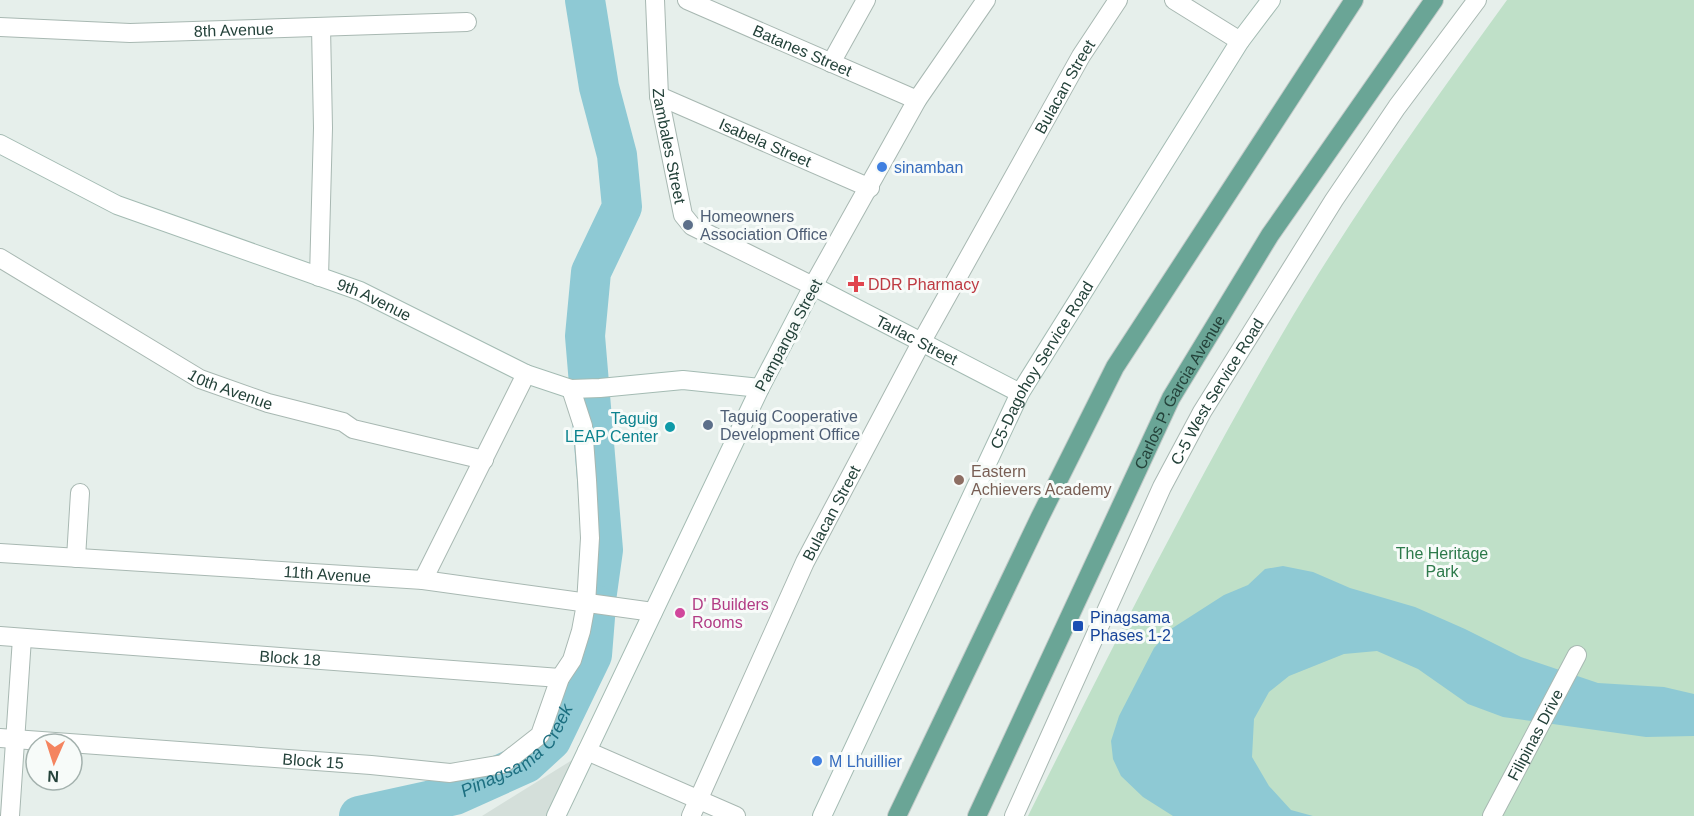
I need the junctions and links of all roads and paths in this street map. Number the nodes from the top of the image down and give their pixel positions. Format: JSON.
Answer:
{"nodes":[{"id":1,"x":655,"y":0,"type":"edge"},
{"id":2,"x":687,"y":0,"type":"edge"},
{"id":3,"x":866,"y":0,"type":"edge"},
{"id":4,"x":986,"y":0,"type":"edge"},
{"id":5,"x":1118,"y":0,"type":"edge"},
{"id":6,"x":1174,"y":0,"type":"edge"},
{"id":7,"x":1270,"y":0,"type":"edge"},
{"id":8,"x":1354,"y":0,"type":"edge"},
{"id":9,"x":1434,"y":0,"type":"edge"},
{"id":10,"x":1477,"y":0,"type":"edge"},
{"id":11,"x":467,"y":22,"type":"dead end"},
{"id":12,"x":0,"y":27,"type":"edge"},
{"id":13,"x":321,"y":27,"type":"junction"},
{"id":14,"x":1233,"y":37,"type":"junction"},
{"id":15,"x":831,"y":63,"type":"junction"},
{"id":16,"x":659,"y":96,"type":"junction"},
{"id":17,"x":917,"y":100,"type":"junction"},
{"id":18,"x":0,"y":144,"type":"edge"},
{"id":19,"x":870,"y":188,"type":"junction"},
{"id":20,"x":0,"y":258,"type":"edge"},
{"id":21,"x":319,"y":277,"type":"junction"},
{"id":22,"x":813,"y":286,"type":"junction"},
{"id":23,"x":922,"y":341,"type":"junction"},
{"id":24,"x":526,"y":374,"type":"junction"},
{"id":25,"x":760,"y":388,"type":"junction"},
{"id":26,"x":576,"y":389,"type":"junction"},
{"id":27,"x":1020,"y":393,"type":"junction"},
{"id":28,"x":484,"y":460,"type":"junction"},
{"id":29,"x":80,"y":493,"type":"dead end"},
{"id":30,"x":0,"y":553,"type":"edge"},
{"id":31,"x":76,"y":558,"type":"junction"},
{"id":32,"x":423,"y":580,"type":"junction"},
{"id":33,"x":586,"y":604,"type":"junction"},
{"id":34,"x":653,"y":612,"type":"junction"},
{"id":35,"x":0,"y":636,"type":"edge"},
{"id":36,"x":22,"y":638,"type":"junction"},
{"id":37,"x":1577,"y":655,"type":"dead end"},
{"id":38,"x":560,"y":678,"type":"junction"},
{"id":39,"x":7,"y":738,"type":"edge"},
{"id":40,"x":587,"y":751,"type":"junction"},
{"id":41,"x":695,"y":808,"type":"edge"},
{"id":42,"x":10,"y":816,"type":"edge"},
{"id":43,"x":556,"y":816,"type":"edge"},
{"id":44,"x":736,"y":816,"type":"edge"},
{"id":45,"x":822,"y":816,"type":"edge"},
{"id":46,"x":897,"y":816,"type":"edge"},
{"id":47,"x":977,"y":816,"type":"edge"},
{"id":48,"x":1014,"y":816,"type":"edge"},
{"id":49,"x":1492,"y":816,"type":"edge"}],
"edges":[{"from":1,"to":16,"type":"street","name":"Zambales Street"},
{"from":2,"to":15,"type":"street","name":"Batanes Street"},
{"from":3,"to":15,"type":"street"},
{"from":4,"to":17,"type":"street","name":"Pampanga Street"},
{"from":5,"to":23,"type":"street","name":"Bulacan Street"},
{"from":6,"to":14,"type":"street"},
{"from":7,"to":14,"type":"street","name":"C5-Dagohoy Service Road"},
{"from":8,"to":46,"type":"main road"},
{"from":9,"to":47,"type":"main road","name":"Carlos P. Garcia Avenue"},
{"from":10,"to":48,"type":"street","name":"C-5 West Service Road"},
{"from":11,"to":13,"type":"street","name":"8th Avenue"},
{"from":12,"to":13,"type":"street","name":"8th Avenue"},
{"from":13,"to":21,"type":"street"},
{"from":14,"to":27,"type":"street","name":"C5-Dagohoy Service Road"},
{"from":15,"to":17,"type":"street","name":"Batanes Street"},
{"from":16,"to":19,"type":"street","name":"Isabela Street"},
{"from":16,"to":22,"type":"street","name":"Zambales Street"},
{"from":17,"to":19,"type":"street","name":"Pampanga Street"},
{"from":18,"to":21,"type":"street","name":"9th Avenue"},
{"from":19,"to":22,"type":"street","name":"Pampanga Street"},
{"from":20,"to":28,"type":"street","name":"10th Avenue"},
{"from":21,"to":24,"type":"street","name":"9th Avenue"},
{"from":22,"to":23,"type":"street","name":"Tarlac Street"},
{"from":22,"to":25,"type":"street","name":"Pampanga Street"},
{"from":23,"to":27,"type":"street","name":"Tarlac Street"},
{"from":23,"to":41,"type":"street","name":"Bulacan Street"},
{"from":24,"to":26,"type":"street","name":"9th Avenue"},
{"from":24,"to":28,"type":"street"},
{"from":25,"to":26,"type":"street","name":"9th Avenue"},
{"from":25,"to":34,"type":"street","name":"Pampanga Street"},
{"from":26,"to":33,"type":"street","name":"Block 15"},
{"from":27,"to":45,"type":"street","name":"C5-Dagohoy Service Road"},
{"from":28,"to":32,"type":"street"},
{"from":29,"to":31,"type":"street"},
{"from":30,"to":31,"type":"street","name":"11th Avenue"},
{"from":31,"to":32,"type":"street","name":"11th Avenue"},
{"from":32,"to":33,"type":"street","name":"11th Avenue"},
{"from":33,"to":34,"type":"street","name":"11th Avenue"},
{"from":33,"to":38,"type":"street","name":"Block 15"},
{"from":34,"to":40,"type":"street","name":"Pampanga Street"},
{"from":35,"to":36,"type":"street","name":"Block 18"},
{"from":36,"to":38,"type":"street","name":"Block 18"},
{"from":36,"to":39,"type":"street"},
{"from":37,"to":49,"type":"street","name":"Filipinas Drive"},
{"from":38,"to":39,"type":"street","name":"Block 15"},
{"from":39,"to":42,"type":"street"},
{"from":40,"to":41,"type":"street"},
{"from":40,"to":43,"type":"street","name":"Pampanga Street"},
{"from":41,"to":44,"type":"street"}]}
